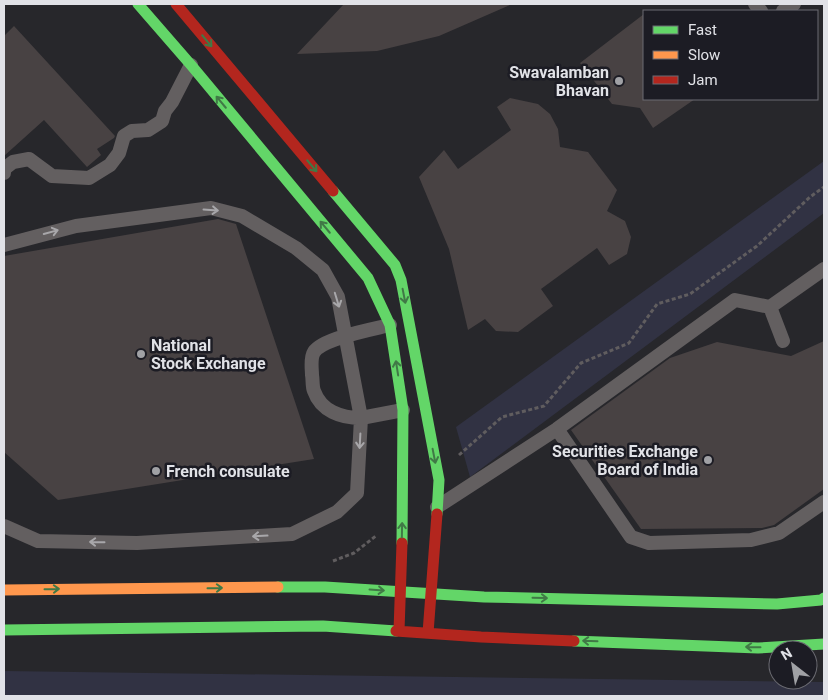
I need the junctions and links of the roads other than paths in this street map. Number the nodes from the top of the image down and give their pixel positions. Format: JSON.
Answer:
{"nodes":[{"id":1,"x":138,"y":4,"type":"edge"},
{"id":2,"x":176,"y":4,"type":"edge"},
{"id":3,"x":191,"y":65,"type":"junction"},
{"id":4,"x":4,"y":173,"type":"edge"},
{"id":5,"x":4,"y":245,"type":"edge"},
{"id":6,"x":824,"y":269,"type":"edge"},
{"id":7,"x":770,"y":307,"type":"junction"},
{"id":8,"x":390,"y":325,"type":"junction"},
{"id":9,"x":345,"y":336,"type":"junction"},
{"id":10,"x":783,"y":341,"type":"dead end"},
{"id":11,"x":403,"y":410,"type":"junction"},
{"id":12,"x":361,"y":418,"type":"junction"},
{"id":13,"x":557,"y":428,"type":"junction"},
{"id":14,"x":824,"y":502,"type":"edge"},
{"id":15,"x":437,"y":507,"type":"junction"},
{"id":16,"x":4,"y":526,"type":"edge"},
{"id":17,"x":4,"y":590,"type":"edge"},
{"id":18,"x":401,"y":592,"type":"junction"},
{"id":19,"x":431,"y":594,"type":"junction"},
{"id":20,"x":824,"y":598,"type":"edge"},
{"id":21,"x":4,"y":630,"type":"edge"},
{"id":22,"x":399,"y":632,"type":"junction"},
{"id":23,"x":428,"y":633,"type":"junction"},
{"id":24,"x":822,"y":643,"type":"edge"}],
"edges":[{"from":1,"to":3,"type":"main road"},
{"from":2,"to":15,"type":"main road","one_way":true},
{"from":3,"to":4,"type":"lane"},
{"from":8,"to":3,"type":"main road","one_way":true},
{"from":5,"to":9,"type":"lane","one_way":true},
{"from":6,"to":7,"type":"lane"},
{"from":7,"to":10,"type":"lane"},
{"from":7,"to":13,"type":"lane"},
{"from":8,"to":9,"type":"lane"},
{"from":11,"to":8,"type":"main road","one_way":true},
{"from":9,"to":12,"type":"lane"},
{"from":9,"to":12,"type":"lane"},
{"from":11,"to":12,"type":"lane"},
{"from":18,"to":11,"type":"main road","one_way":true},
{"from":12,"to":16,"type":"lane","one_way":true},
{"from":13,"to":14,"type":"lane"},
{"from":13,"to":15,"type":"lane"},
{"from":15,"to":19,"type":"main road"},
{"from":17,"to":18,"type":"main road","one_way":true},
{"from":18,"to":19,"type":"main road"},
{"from":18,"to":22,"type":"main road"},
{"from":19,"to":20,"type":"main road","one_way":true},
{"from":19,"to":23,"type":"main road"},
{"from":21,"to":22,"type":"main road"},
{"from":22,"to":23,"type":"main road"},
{"from":24,"to":23,"type":"main road","one_way":true}]}
